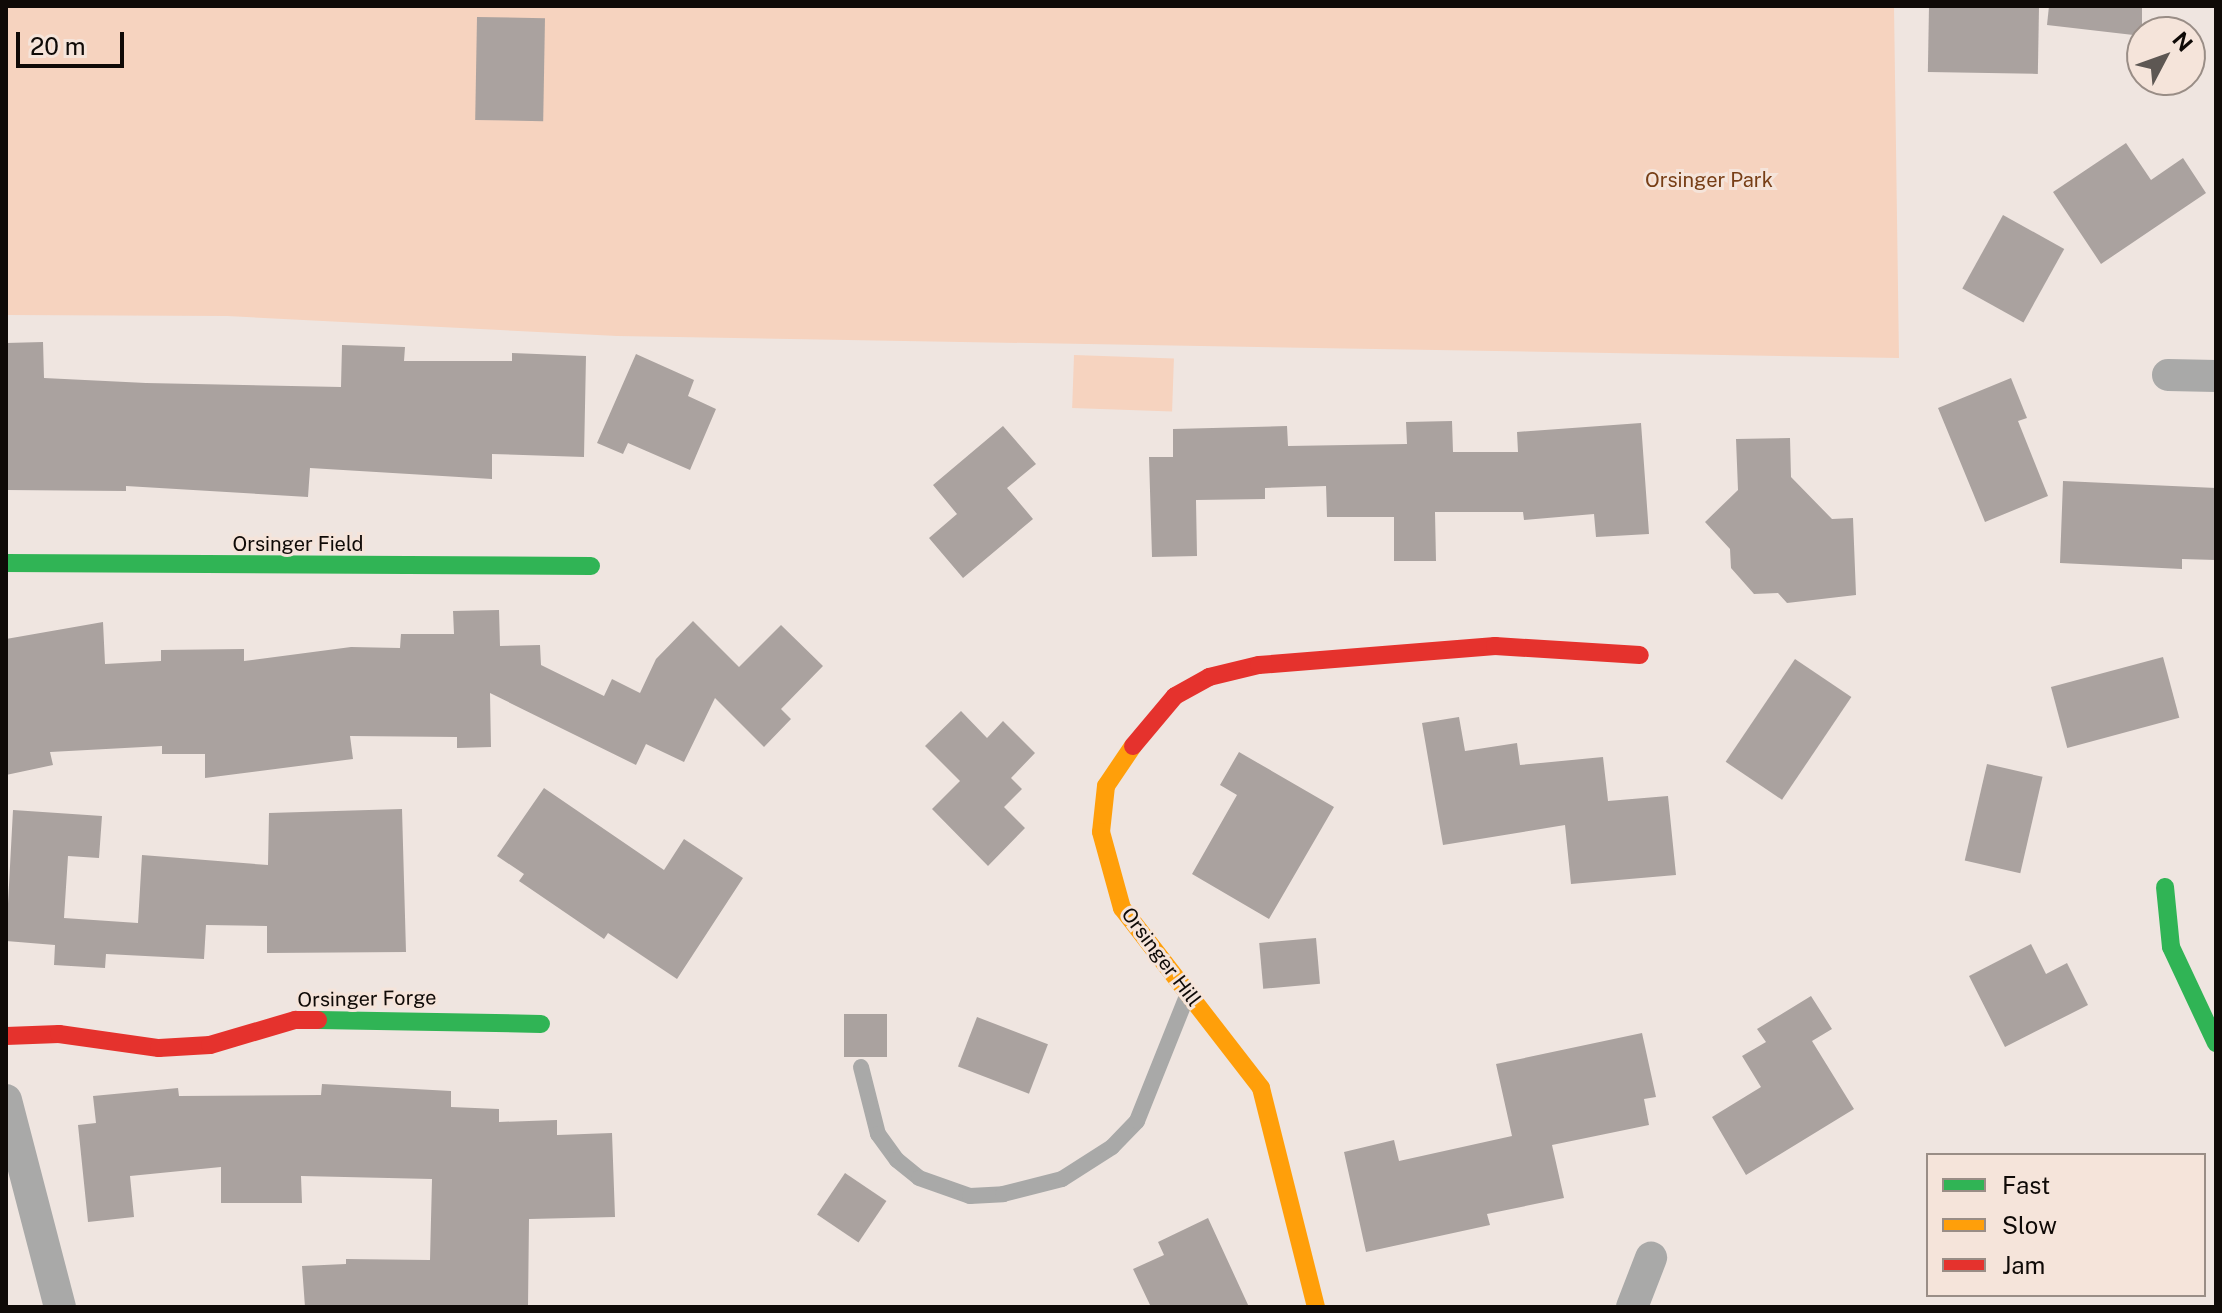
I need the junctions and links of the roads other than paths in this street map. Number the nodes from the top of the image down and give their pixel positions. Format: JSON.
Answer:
{"nodes":[{"id":1,"x":2168,"y":375,"type":"dead end"},
{"id":2,"x":2216,"y":376,"type":"edge"},
{"id":3,"x":6,"y":563,"type":"edge"},
{"id":4,"x":591,"y":566,"type":"dead end"},
{"id":5,"x":1640,"y":655,"type":"dead end"},
{"id":6,"x":2165,"y":887,"type":"dead end"},
{"id":7,"x":1187,"y":994,"type":"junction"},
{"id":8,"x":541,"y":1024,"type":"dead end"},
{"id":9,"x":6,"y":1036,"type":"edge"},
{"id":10,"x":2216,"y":1043,"type":"edge"},
{"id":11,"x":861,"y":1067,"type":"dead end"},
{"id":12,"x":6,"y":1100,"type":"edge"},
{"id":13,"x":1651,"y":1258,"type":"dead end"},
{"id":14,"x":60,"y":1307,"type":"edge"},
{"id":15,"x":1316,"y":1307,"type":"edge"},
{"id":16,"x":1632,"y":1307,"type":"edge"}],
"edges":[{"from":1,"to":2,"type":"street"},
{"from":3,"to":4,"type":"street","name":"Orsinger Field"},
{"from":5,"to":7,"type":"street","name":"Orsinger Hill"},
{"from":6,"to":10,"type":"street"},
{"from":7,"to":11,"type":"lane"},
{"from":7,"to":15,"type":"street","name":"Orsinger Hill"},
{"from":8,"to":9,"type":"street","name":"Orsinger Forge"},
{"from":12,"to":14,"type":"street"},
{"from":13,"to":16,"type":"street"}]}
